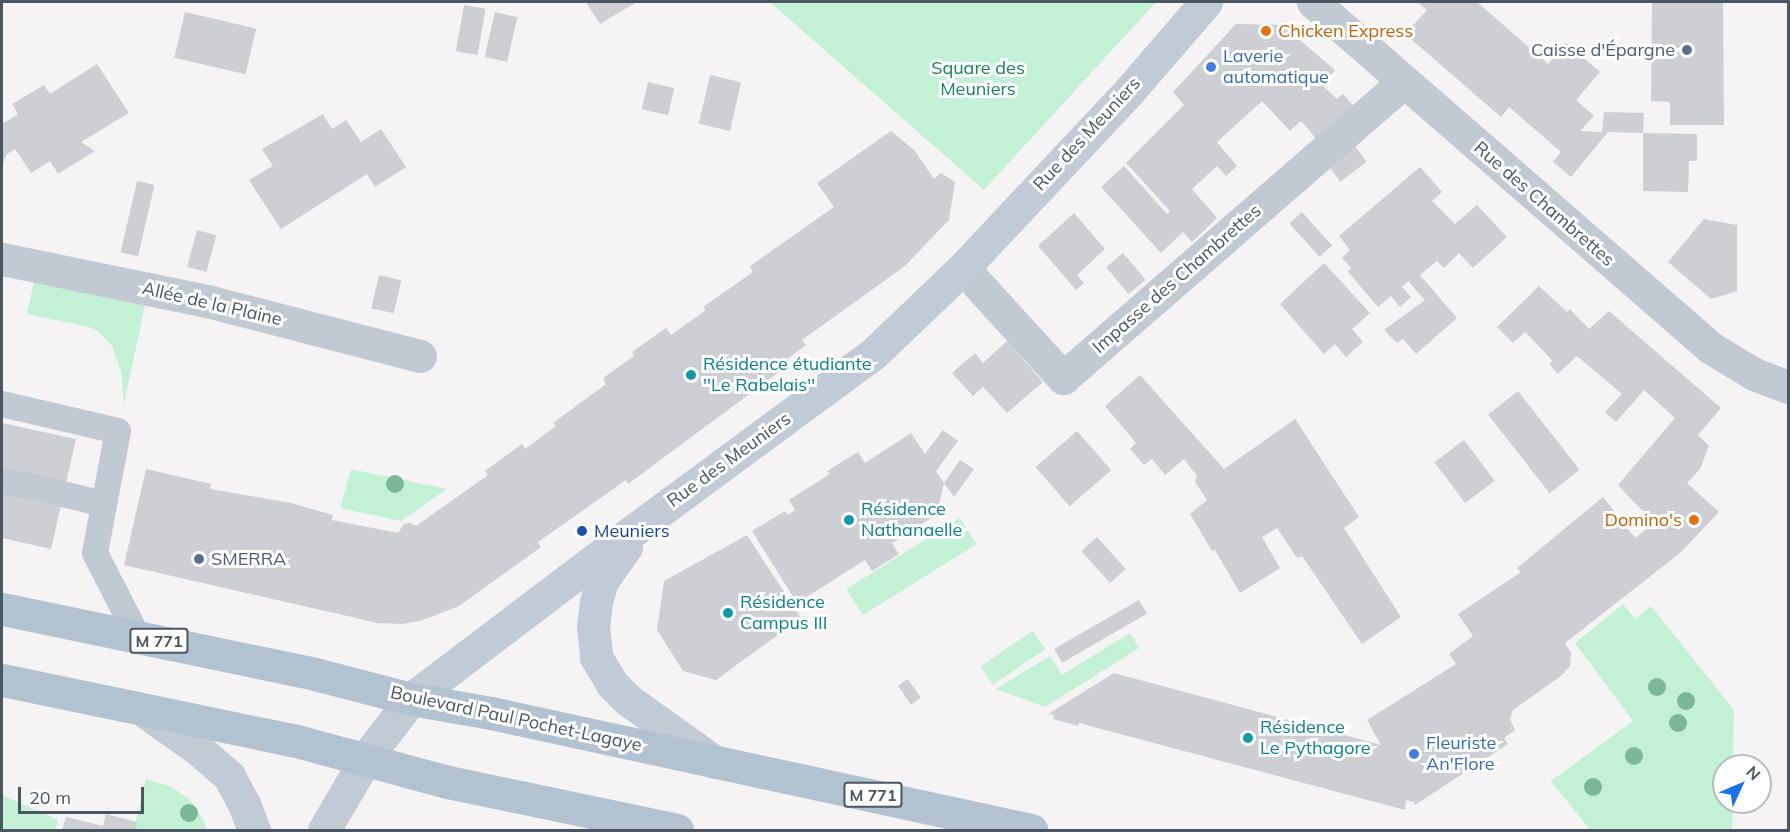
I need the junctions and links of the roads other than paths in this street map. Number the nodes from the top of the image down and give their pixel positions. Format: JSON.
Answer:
{"nodes":[{"id":1,"x":1206,"y":2,"type":"edge"},
{"id":2,"x":1313,"y":2,"type":"edge"},
{"id":3,"x":1404,"y":82,"type":"junction"},
{"id":4,"x":2,"y":259,"type":"edge"},
{"id":5,"x":963,"y":268,"type":"junction"},
{"id":6,"x":420,"y":356,"type":"dead end"},
{"id":7,"x":1788,"y":387,"type":"edge"},
{"id":8,"x":2,"y":404,"type":"edge"},
{"id":9,"x":2,"y":482,"type":"edge"},
{"id":10,"x":104,"y":504,"type":"junction"},
{"id":11,"x":642,"y":524,"type":"junction"},
{"id":12,"x":2,"y":609,"type":"edge"},
{"id":13,"x":138,"y":637,"type":"junction"},
{"id":14,"x":2,"y":680,"type":"edge"},
{"id":15,"x":411,"y":699,"type":"junction"},
{"id":16,"x":143,"y":710,"type":"junction"},
{"id":17,"x":366,"y":758,"type":"junction"},
{"id":18,"x":715,"y":762,"type":"junction"},
{"id":19,"x":254,"y":831,"type":"edge"},
{"id":20,"x":324,"y":831,"type":"edge"},
{"id":21,"x":677,"y":831,"type":"edge"},
{"id":22,"x":1031,"y":831,"type":"edge"}],
"edges":[{"from":1,"to":5,"type":"main road","name":"Rue des Meuniers"},
{"from":2,"to":3,"type":"street","name":"Rue des Chambrettes"},
{"from":3,"to":5,"type":"street","name":"Impasse des Chambrettes"},
{"from":3,"to":7,"type":"street","name":"Rue des Chambrettes"},
{"from":4,"to":6,"type":"street","name":"Allée de la Plaine"},
{"from":5,"to":11,"type":"main road","name":"Rue des Meuniers"},
{"from":8,"to":10,"type":"lane"},
{"from":9,"to":10,"type":"lane"},
{"from":10,"to":13,"type":"lane"},
{"from":11,"to":15,"type":"main road","name":"Rue des Meuniers"},
{"from":11,"to":18,"type":"main road"},
{"from":12,"to":13,"type":"main road","name":"Boulevard Paul Pochet-Lagaye","number":"M 771"},
{"from":13,"to":15,"type":"main road","name":"Boulevard Paul Pochet-Lagaye","number":"M 771"},
{"from":14,"to":16,"type":"main road"},
{"from":15,"to":17,"type":"main road","name":"Rue des Meuniers"},
{"from":15,"to":18,"type":"main road","name":"Boulevard Paul Pochet-Lagaye","number":"M 771"},
{"from":16,"to":17,"type":"main road"},
{"from":16,"to":19,"type":"main road"},
{"from":17,"to":20,"type":"main road","name":"Rue des Meuniers"},
{"from":17,"to":21,"type":"main road"},
{"from":18,"to":22,"type":"main road","name":"Boulevard Paul Pochet-Lagaye","number":"M 771"}]}
